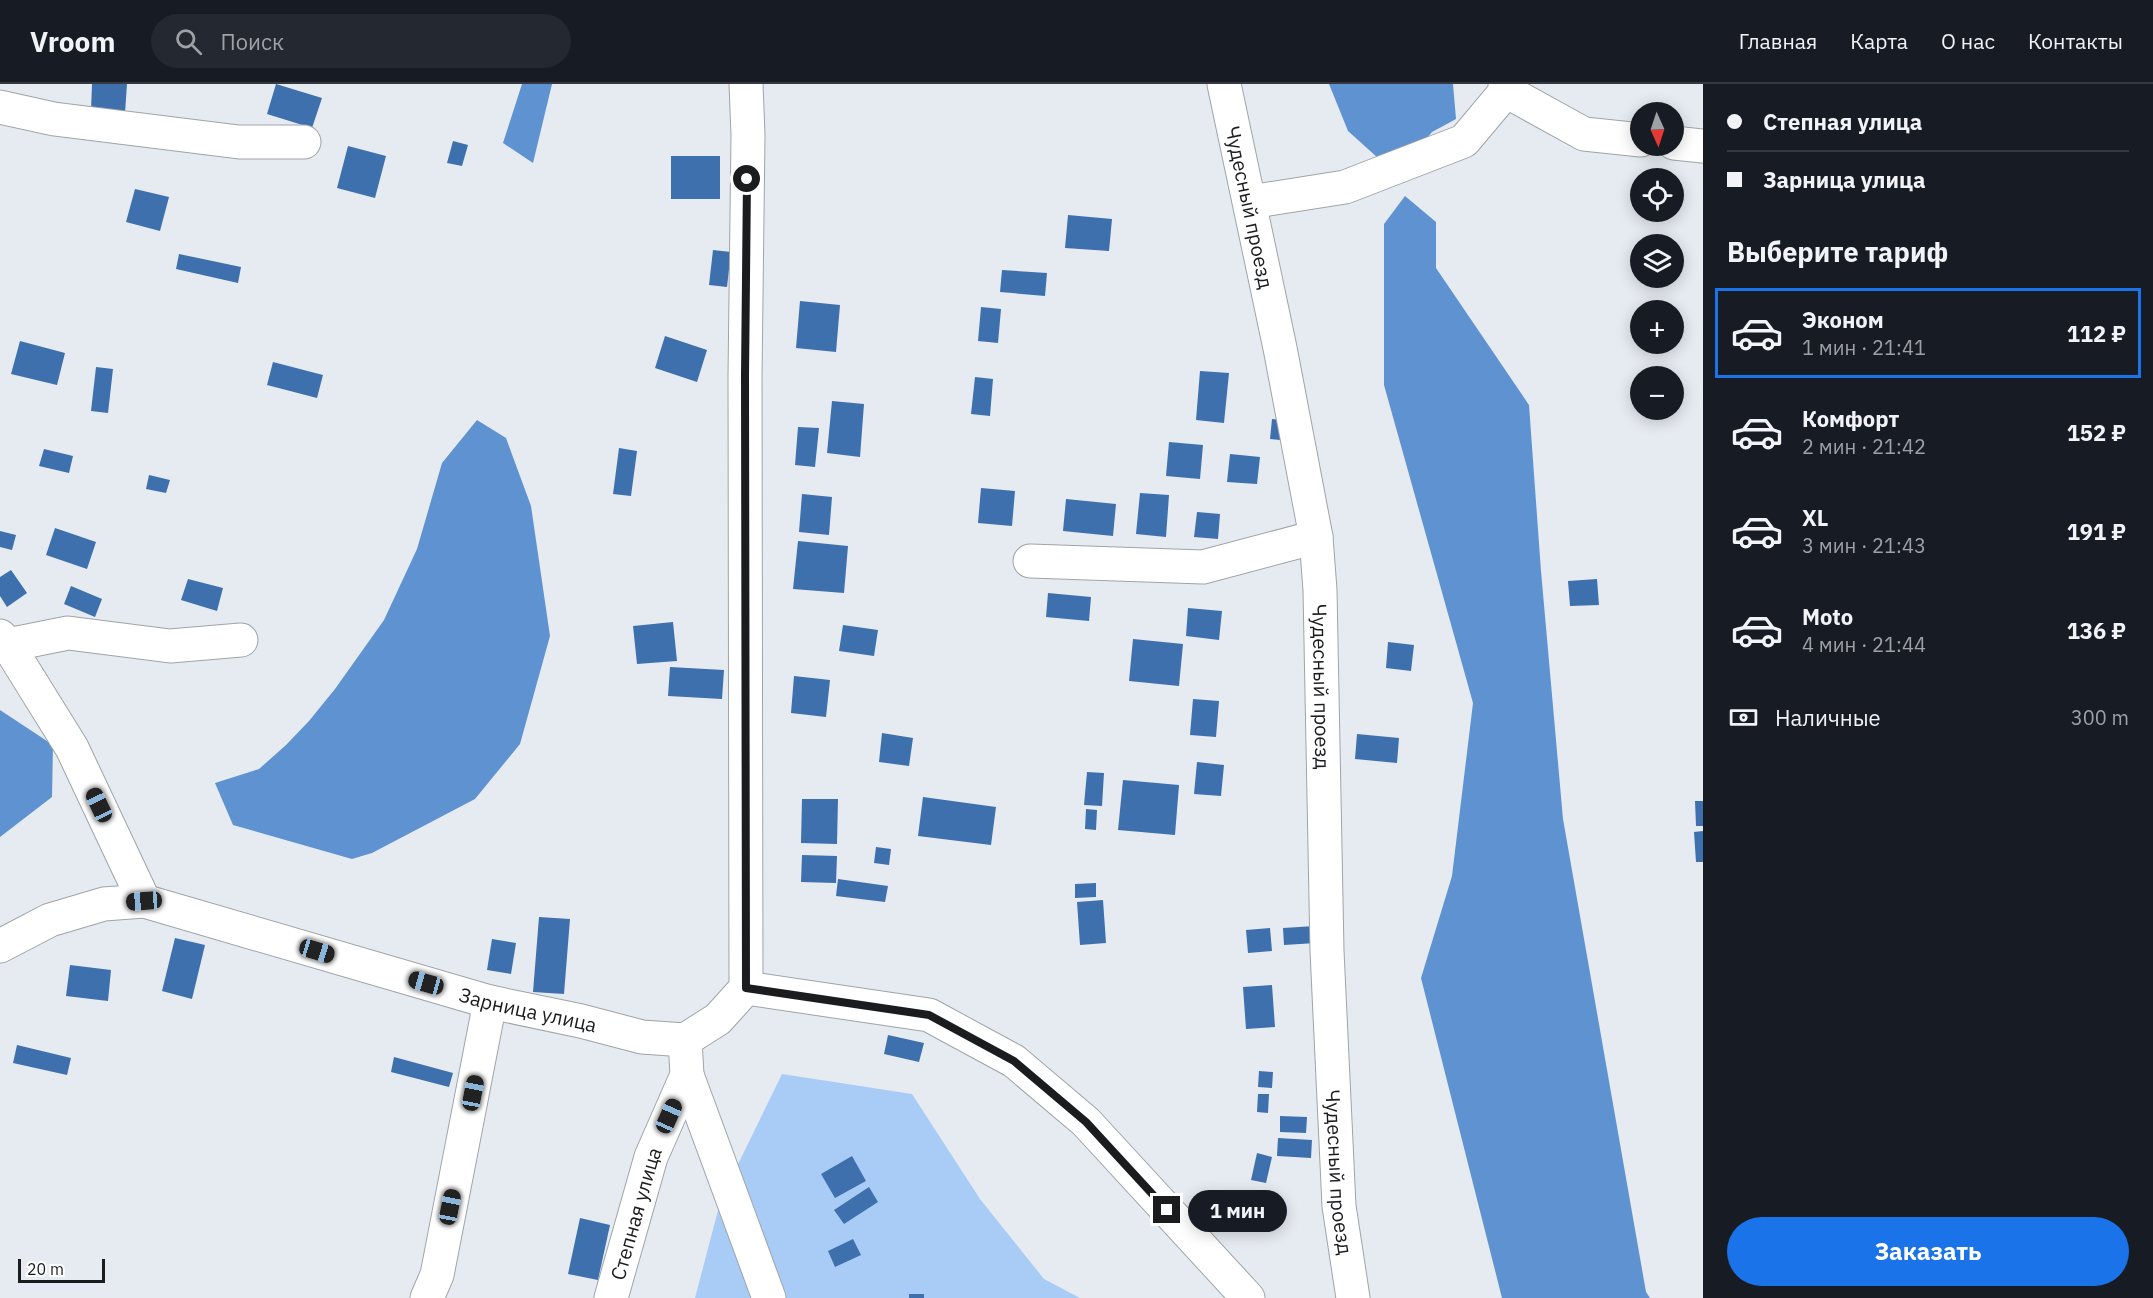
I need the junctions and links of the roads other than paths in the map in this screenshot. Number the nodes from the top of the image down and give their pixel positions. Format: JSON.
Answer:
{"nodes":[{"id":1,"x":746,"y":84,"type":"edge"},
{"id":2,"x":1224,"y":84,"type":"edge"},
{"id":3,"x":1505,"y":88,"type":"edge"},
{"id":4,"x":0,"y":107,"type":"edge"},
{"id":5,"x":1630,"y":139,"type":"edge"},
{"id":6,"x":304,"y":142,"type":"dead end"},
{"id":7,"x":1684,"y":144,"type":"edge"},
{"id":8,"x":1703,"y":146,"type":"edge"},
{"id":9,"x":1250,"y":202,"type":"junction"},
{"id":10,"x":1316,"y":537,"type":"junction"},
{"id":11,"x":1030,"y":561,"type":"dead end"},
{"id":12,"x":241,"y":640,"type":"dead end"},
{"id":13,"x":4,"y":641,"type":"edge"},
{"id":14,"x":144,"y":901,"type":"junction"},
{"id":15,"x":0,"y":946,"type":"edge"},
{"id":16,"x":746,"y":988,"type":"junction"},
{"id":17,"x":490,"y":1002,"type":"junction"},
{"id":18,"x":685,"y":1040,"type":"junction"},
{"id":19,"x":687,"y":1075,"type":"junction"},
{"id":20,"x":427,"y":1298,"type":"edge"},
{"id":21,"x":611,"y":1298,"type":"edge"},
{"id":22,"x":769,"y":1298,"type":"edge"},
{"id":23,"x":1248,"y":1298,"type":"edge"},
{"id":24,"x":1353,"y":1298,"type":"edge"}],
"edges":[{"from":1,"to":16,"type":"street"},
{"from":2,"to":9,"type":"street","name":"Чудесный проезд"},
{"from":3,"to":5,"type":"street"},
{"from":3,"to":9,"type":"street"},
{"from":4,"to":6,"type":"street"},
{"from":7,"to":8,"type":"street"},
{"from":9,"to":10,"type":"street","name":"Чудесный проезд"},
{"from":10,"to":11,"type":"street"},
{"from":10,"to":24,"type":"street","name":"Чудесный проезд"},
{"from":12,"to":13,"type":"street"},
{"from":13,"to":14,"type":"street"},
{"from":14,"to":15,"type":"street"},
{"from":14,"to":17,"type":"street","name":"Зарница улица"},
{"from":16,"to":18,"type":"street"},
{"from":16,"to":23,"type":"street"},
{"from":17,"to":18,"type":"street","name":"Зарница улица"},
{"from":17,"to":20,"type":"street"},
{"from":18,"to":19,"type":"street","name":"Степная улица"},
{"from":19,"to":21,"type":"street","name":"Степная улица"},
{"from":19,"to":22,"type":"street"}]}
